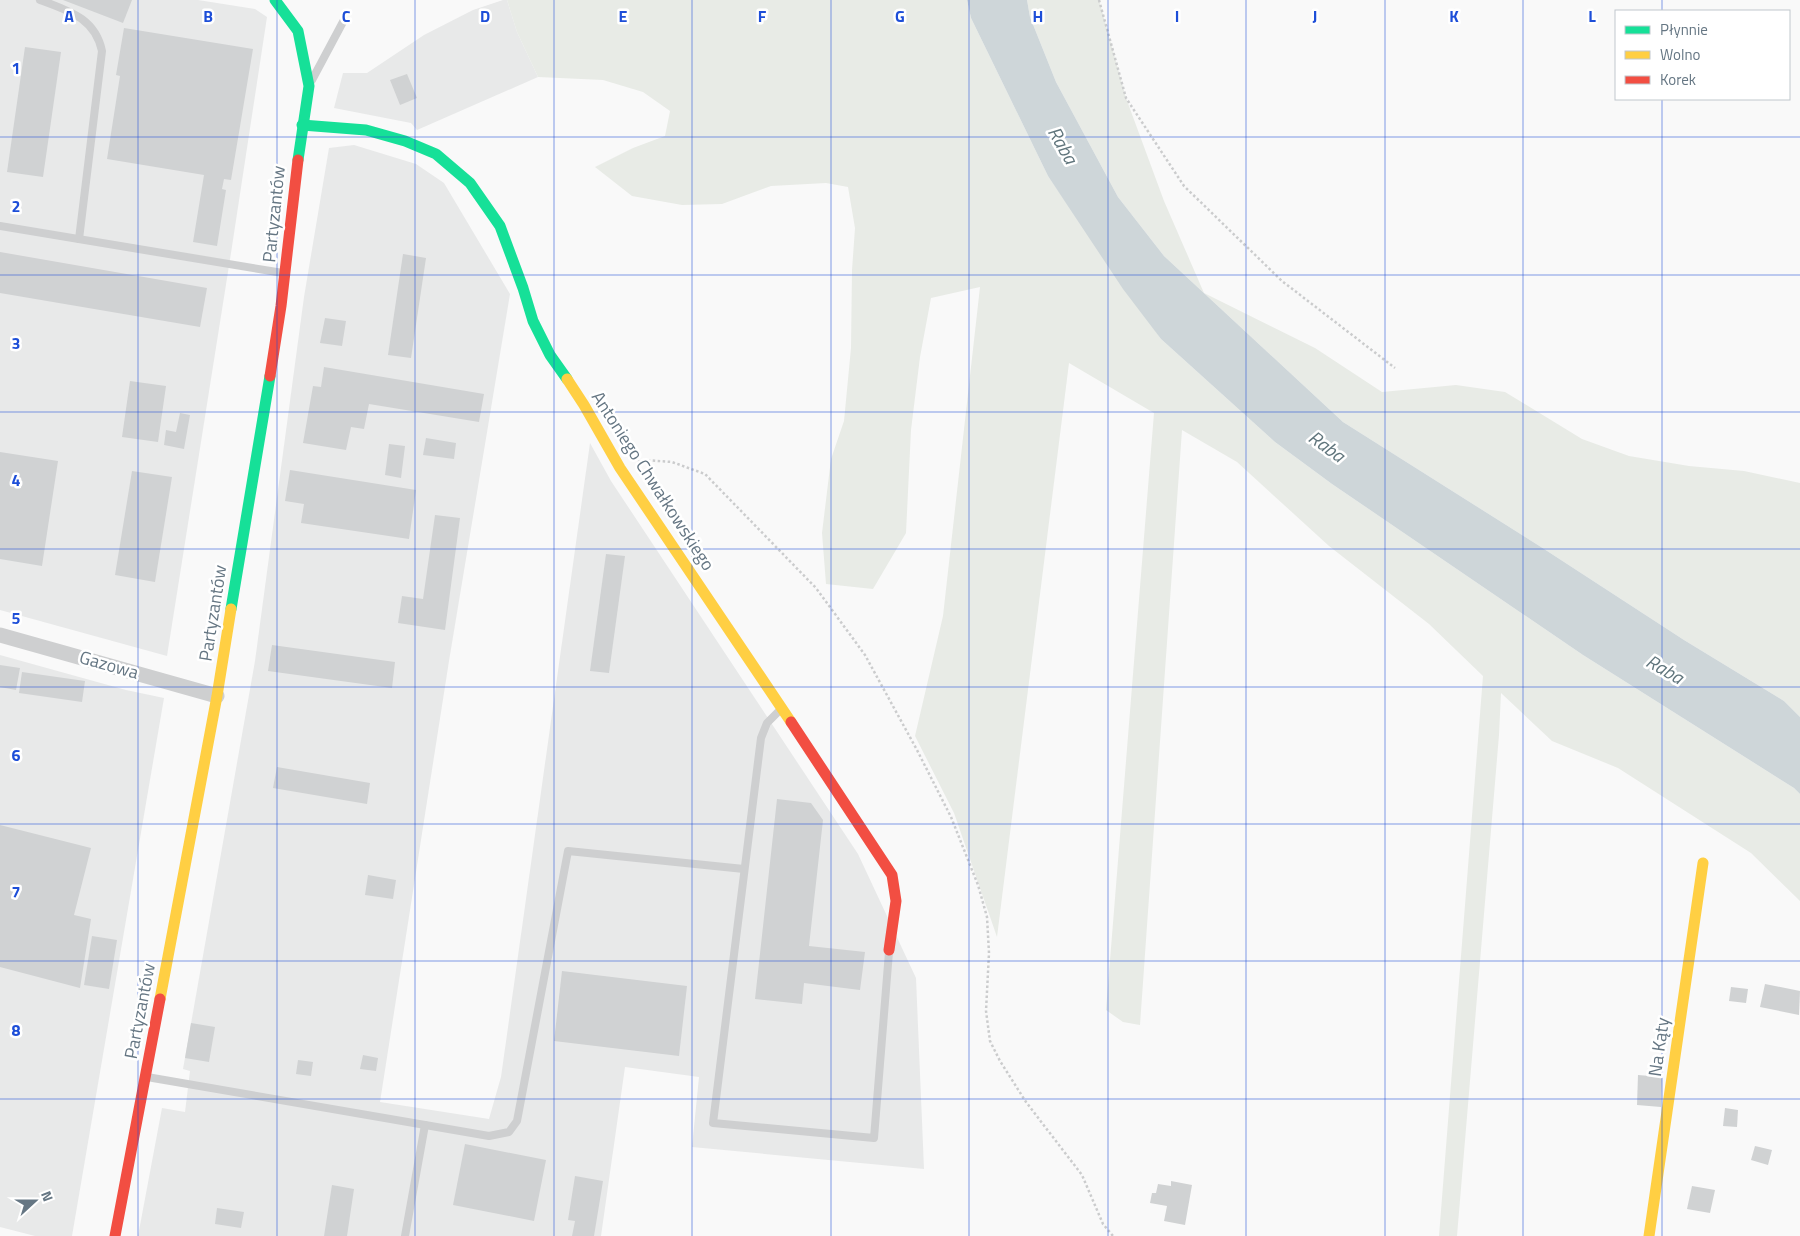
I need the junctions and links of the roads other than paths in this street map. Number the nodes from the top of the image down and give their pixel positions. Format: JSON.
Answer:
{"nodes":[{"id":1,"x":40,"y":0,"type":"edge"},
{"id":2,"x":275,"y":0,"type":"edge"},
{"id":3,"x":344,"y":20,"type":"dead end"},
{"id":4,"x":309,"y":86,"type":"junction"},
{"id":5,"x":302,"y":125,"type":"junction"},
{"id":6,"x":0,"y":226,"type":"edge"},
{"id":7,"x":79,"y":239,"type":"junction"},
{"id":8,"x":285,"y":273,"type":"junction"},
{"id":9,"x":0,"y":635,"type":"edge"},
{"id":10,"x":217,"y":696,"type":"junction"},
{"id":11,"x":782,"y":707,"type":"junction"},
{"id":12,"x":1703,"y":864,"type":"dead end"},
{"id":13,"x":744,"y":869,"type":"junction"},
{"id":14,"x":889,"y":950,"type":"joint"},
{"id":15,"x":145,"y":1076,"type":"junction"},
{"id":16,"x":425,"y":1125,"type":"junction"},
{"id":17,"x":115,"y":1236,"type":"edge"},
{"id":18,"x":405,"y":1236,"type":"edge"},
{"id":19,"x":1649,"y":1236,"type":"edge"}],
"edges":[{"from":1,"to":7,"type":"lane"},
{"from":2,"to":4,"type":"street","name":"Partyzantów"},
{"from":3,"to":4,"type":"lane"},
{"from":4,"to":5,"type":"street","name":"Partyzantów"},
{"from":5,"to":8,"type":"street","name":"Partyzantów"},
{"from":5,"to":11,"type":"street","name":"Antoniego Chwałkowskiego"},
{"from":6,"to":7,"type":"lane"},
{"from":7,"to":8,"type":"lane"},
{"from":8,"to":10,"type":"street","name":"Partyzantów"},
{"from":9,"to":10,"type":"street","name":"Gazowa"},
{"from":10,"to":15,"type":"street","name":"Partyzantów"},
{"from":11,"to":13,"type":"lane"},
{"from":11,"to":14,"type":"street","name":"Antoniego Chwałkowskiego"},
{"from":12,"to":19,"type":"street","name":"Na Kąty"},
{"from":13,"to":14,"type":"lane"},
{"from":13,"to":16,"type":"lane"},
{"from":15,"to":16,"type":"lane"},
{"from":15,"to":17,"type":"street","name":"Partyzantów"},
{"from":16,"to":18,"type":"lane"}]}
